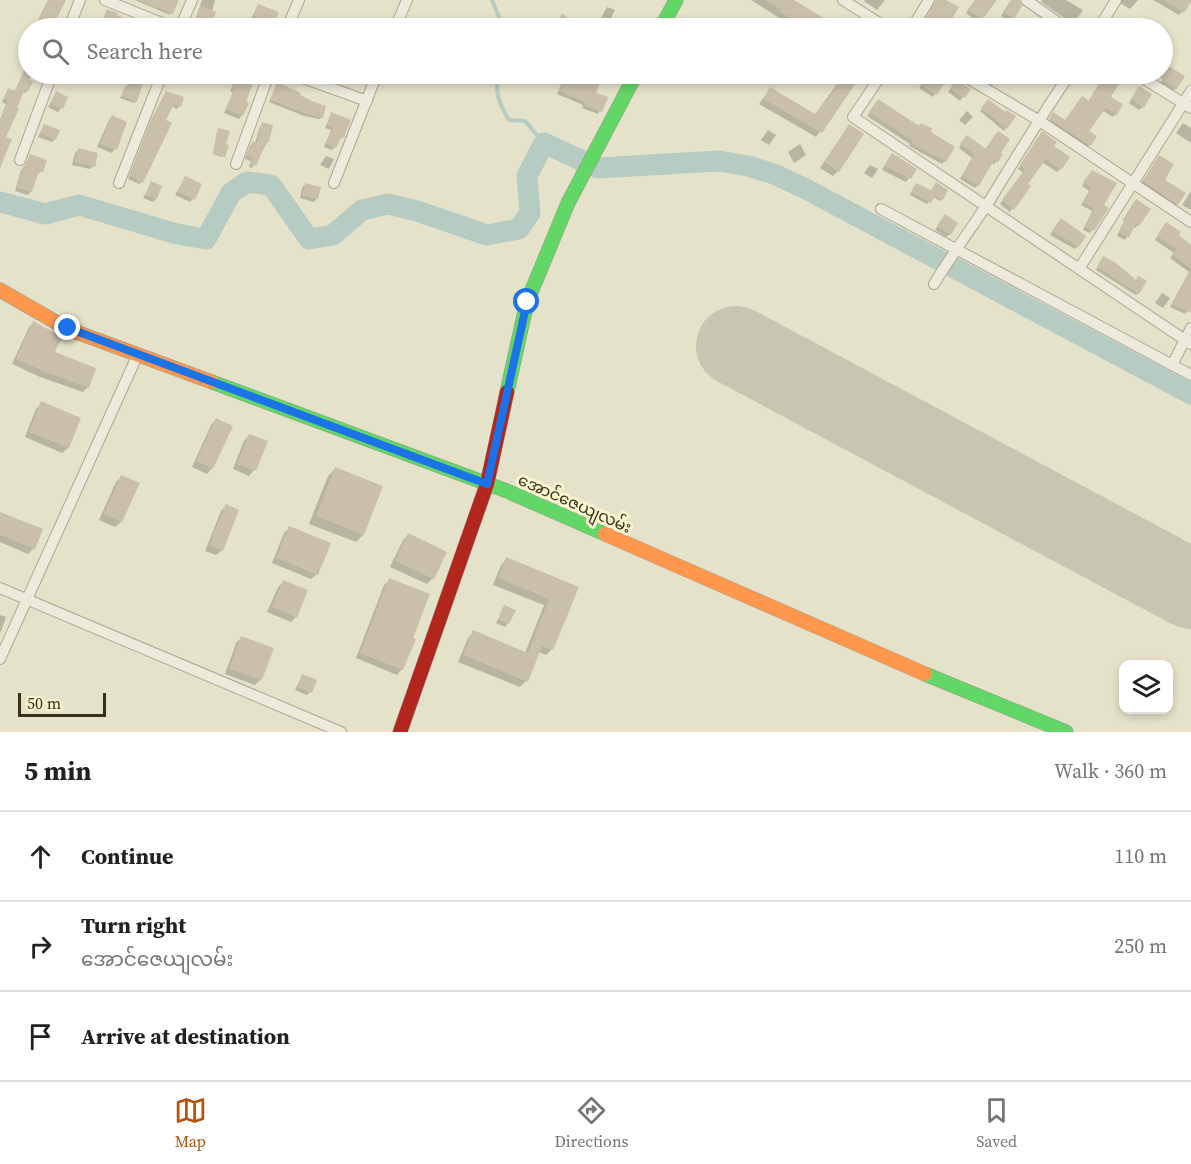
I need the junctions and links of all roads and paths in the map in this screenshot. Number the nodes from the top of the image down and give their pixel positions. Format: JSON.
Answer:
{"nodes":[{"id":1,"x":80,"y":0,"type":"edge"},
{"id":2,"x":105,"y":0,"type":"edge"},
{"id":3,"x":192,"y":0,"type":"edge"},
{"id":4,"x":299,"y":0,"type":"edge"},
{"id":5,"x":407,"y":0,"type":"edge"},
{"id":6,"x":676,"y":0,"type":"edge"},
{"id":7,"x":843,"y":0,"type":"edge"},
{"id":8,"x":929,"y":0,"type":"edge"},
{"id":9,"x":1026,"y":0,"type":"edge"},
{"id":10,"x":1116,"y":0,"type":"edge"},
{"id":11,"x":73,"y":18,"type":"edge"},
{"id":12,"x":149,"y":18,"type":"edge"},
{"id":13,"x":184,"y":18,"type":"edge"},
{"id":14,"x":291,"y":18,"type":"edge"},
{"id":15,"x":399,"y":18,"type":"edge"},
{"id":16,"x":666,"y":18,"type":"edge"},
{"id":17,"x":871,"y":18,"type":"edge"},
{"id":18,"x":918,"y":18,"type":"edge"},
{"id":19,"x":1052,"y":18,"type":"edge"},
{"id":20,"x":1106,"y":18,"type":"edge"},
{"id":21,"x":48,"y":84,"type":"edge"},
{"id":22,"x":158,"y":84,"type":"edge"},
{"id":23,"x":265,"y":84,"type":"edge"},
{"id":24,"x":320,"y":84,"type":"edge"},
{"id":25,"x":373,"y":84,"type":"edge"},
{"id":26,"x":631,"y":84,"type":"edge"},
{"id":27,"x":875,"y":84,"type":"edge"},
{"id":28,"x":978,"y":84,"type":"edge"},
{"id":29,"x":1063,"y":84,"type":"edge"},
{"id":30,"x":1152,"y":84,"type":"edge"},
{"id":31,"x":1191,"y":91,"type":"edge"},
{"id":32,"x":367,"y":101,"type":"junction"},
{"id":33,"x":1187,"y":105,"type":"edge"},
{"id":34,"x":1038,"y":120,"type":"junction"},
{"id":35,"x":20,"y":160,"type":"dead end"},
{"id":36,"x":236,"y":164,"type":"dead end"},
{"id":37,"x":119,"y":183,"type":"dead end"},
{"id":38,"x":334,"y":183,"type":"dead end"},
{"id":39,"x":1133,"y":183,"type":"junction"},
{"id":40,"x":986,"y":205,"type":"junction"},
{"id":41,"x":881,"y":209,"type":"dead end"},
{"id":42,"x":1191,"y":222,"type":"edge"},
{"id":43,"x":954,"y":250,"type":"junction"},
{"id":44,"x":1079,"y":269,"type":"junction"},
{"id":45,"x":934,"y":284,"type":"dead end"},
{"id":46,"x":0,"y":290,"type":"edge"},
{"id":47,"x":1191,"y":328,"type":"edge"},
{"id":48,"x":1188,"y":342,"type":"edge"},
{"id":49,"x":138,"y":354,"type":"junction"},
{"id":50,"x":1172,"y":366,"type":"junction"},
{"id":51,"x":1191,"y":375,"type":"edge"},
{"id":52,"x":487,"y":484,"type":"junction"},
{"id":53,"x":0,"y":588,"type":"edge"},
{"id":54,"x":27,"y":600,"type":"junction"},
{"id":55,"x":0,"y":659,"type":"edge"},
{"id":56,"x":341,"y":732,"type":"edge"},
{"id":57,"x":400,"y":732,"type":"edge"},
{"id":58,"x":1066,"y":732,"type":"edge"}],
"edges":[{"from":1,"to":11,"type":"street"},
{"from":2,"to":12,"type":"street"},
{"from":3,"to":13,"type":"street"},
{"from":4,"to":14,"type":"street"},
{"from":5,"to":15,"type":"street"},
{"from":6,"to":16,"type":"street"},
{"from":7,"to":17,"type":"street"},
{"from":8,"to":18,"type":"street"},
{"from":9,"to":19,"type":"street"},
{"from":10,"to":20,"type":"street"},
{"from":21,"to":35,"type":"street"},
{"from":22,"to":37,"type":"street"},
{"from":23,"to":36,"type":"street"},
{"from":24,"to":32,"type":"street"},
{"from":25,"to":32,"type":"street"},
{"from":26,"to":52,"type":"street"},
{"from":27,"to":40,"type":"street"},
{"from":28,"to":34,"type":"street"},
{"from":29,"to":34,"type":"street"},
{"from":30,"to":33,"type":"street"},
{"from":31,"to":33,"type":"street"},
{"from":32,"to":38,"type":"street"},
{"from":33,"to":39,"type":"street"},
{"from":34,"to":39,"type":"street"},
{"from":34,"to":40,"type":"street"},
{"from":39,"to":42,"type":"street"},
{"from":39,"to":44,"type":"street"},
{"from":40,"to":43,"type":"street"},
{"from":40,"to":44,"type":"street"},
{"from":41,"to":43,"type":"street"},
{"from":43,"to":45,"type":"street"},
{"from":43,"to":50,"type":"street"},
{"from":44,"to":48,"type":"street"},
{"from":46,"to":49,"type":"street","name":"အောင်ဇေယျလမ်း"},
{"from":47,"to":48,"type":"street"},
{"from":48,"to":50,"type":"street"},
{"from":49,"to":52,"type":"street","name":"အောင်ဇေယျလမ်း"},
{"from":49,"to":54,"type":"street"},
{"from":50,"to":51,"type":"street"},
{"from":52,"to":57,"type":"street"},
{"from":52,"to":58,"type":"street","name":"အောင်ဇေယျလမ်း"},
{"from":53,"to":54,"type":"street"},
{"from":54,"to":55,"type":"street"},
{"from":54,"to":56,"type":"street"}]}
